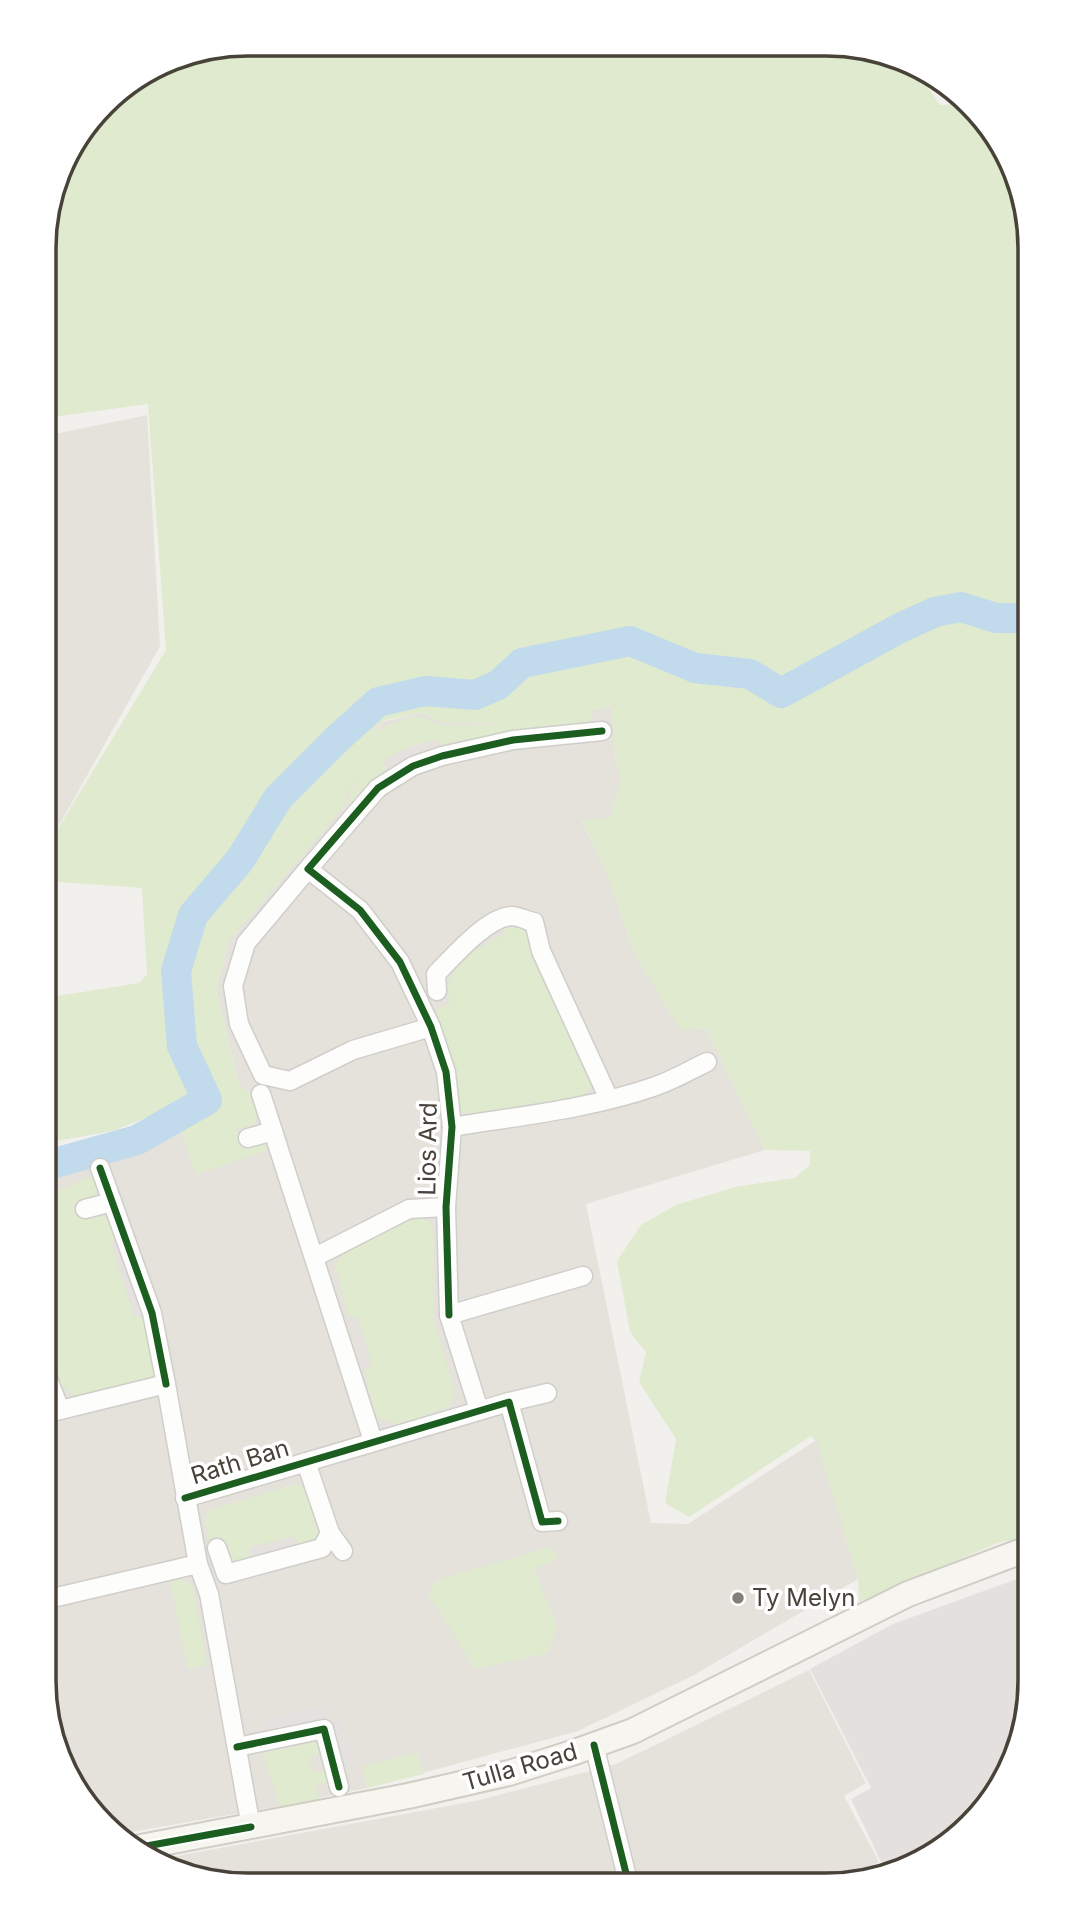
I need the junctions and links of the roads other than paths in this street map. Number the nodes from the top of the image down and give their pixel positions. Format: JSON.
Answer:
{"nodes":[{"id":1,"x":602,"y":731,"type":"dead end"},
{"id":2,"x":308,"y":869,"type":"junction"},
{"id":3,"x":438,"y":991,"type":"dead end"},
{"id":4,"x":431,"y":1027,"type":"junction"},
{"id":5,"x":707,"y":1062,"type":"dead end"},
{"id":6,"x":261,"y":1094,"type":"dead end"},
{"id":7,"x":609,"y":1099,"type":"junction"},
{"id":8,"x":452,"y":1127,"type":"junction"},
{"id":9,"x":273,"y":1131,"type":"junction"},
{"id":10,"x":248,"y":1138,"type":"dead end"},
{"id":11,"x":100,"y":1168,"type":"dead end"},
{"id":12,"x":112,"y":1202,"type":"junction"},
{"id":13,"x":446,"y":1206,"type":"junction"},
{"id":14,"x":85,"y":1209,"type":"dead end"},
{"id":15,"x":315,"y":1257,"type":"junction"},
{"id":16,"x":583,"y":1276,"type":"dead end"},
{"id":17,"x":449,"y":1315,"type":"junction"},
{"id":18,"x":166,"y":1384,"type":"junction"},
{"id":19,"x":547,"y":1393,"type":"dead end"},
{"id":20,"x":509,"y":1402,"type":"junction"},
{"id":21,"x":479,"y":1410,"type":"junction"},
{"id":22,"x":56,"y":1411,"type":"edge"},
{"id":23,"x":373,"y":1441,"type":"junction"},
{"id":24,"x":306,"y":1462,"type":"junction"},
{"id":25,"x":185,"y":1498,"type":"junction"},
{"id":26,"x":558,"y":1521,"type":"dead end"},
{"id":27,"x":330,"y":1534,"type":"junction"},
{"id":28,"x":217,"y":1548,"type":"dead end"},
{"id":29,"x":343,"y":1551,"type":"dead end"},
{"id":30,"x":1018,"y":1553,"type":"edge"},
{"id":31,"x":198,"y":1564,"type":"junction"},
{"id":32,"x":56,"y":1597,"type":"edge"},
{"id":33,"x":594,"y":1745,"type":"junction"},
{"id":34,"x":237,"y":1747,"type":"junction"},
{"id":35,"x":339,"y":1787,"type":"dead end"},
{"id":36,"x":251,"y":1826,"type":"junction"},
{"id":37,"x":150,"y":1845,"type":"edge"},
{"id":38,"x":626,"y":1873,"type":"edge"}],
"edges":[{"from":1,"to":2,"type":"street"},
{"from":2,"to":4,"type":"street","name":"Lios Ard"},
{"from":2,"to":4,"type":"street"},
{"from":3,"to":7,"type":"street"},
{"from":4,"to":8,"type":"street","name":"Lios Ard"},
{"from":5,"to":7,"type":"street","name":"Lios Ard"},
{"from":6,"to":9,"type":"street"},
{"from":7,"to":8,"type":"street","name":"Lios Ard"},
{"from":8,"to":13,"type":"street","name":"Lios Ard"},
{"from":9,"to":10,"type":"street"},
{"from":9,"to":15,"type":"street"},
{"from":11,"to":12,"type":"street"},
{"from":12,"to":14,"type":"street"},
{"from":12,"to":18,"type":"street"},
{"from":13,"to":15,"type":"street","name":"Lios Ard"},
{"from":13,"to":17,"type":"street","name":"Lios Ard"},
{"from":15,"to":23,"type":"street"},
{"from":16,"to":17,"type":"street"},
{"from":17,"to":21,"type":"street","name":"Lios Ard"},
{"from":18,"to":22,"type":"street"},
{"from":18,"to":25,"type":"street"},
{"from":19,"to":20,"type":"street"},
{"from":20,"to":21,"type":"street"},
{"from":20,"to":26,"type":"street"},
{"from":21,"to":23,"type":"street"},
{"from":23,"to":24,"type":"street"},
{"from":24,"to":25,"type":"street","name":"Rath Ban"},
{"from":24,"to":27,"type":"street","name":"Rath Ban"},
{"from":25,"to":31,"type":"street"},
{"from":27,"to":28,"type":"street"},
{"from":27,"to":29,"type":"street","name":"Rath Ban"},
{"from":30,"to":33,"type":"main road","name":"Tulla Road"},
{"from":31,"to":32,"type":"street"},
{"from":31,"to":34,"type":"street"},
{"from":33,"to":36,"type":"main road","name":"Tulla Road"},
{"from":33,"to":38,"type":"street"},
{"from":34,"to":35,"type":"street"},
{"from":34,"to":36,"type":"street"},
{"from":36,"to":37,"type":"main road","name":"Tulla Road"}]}
